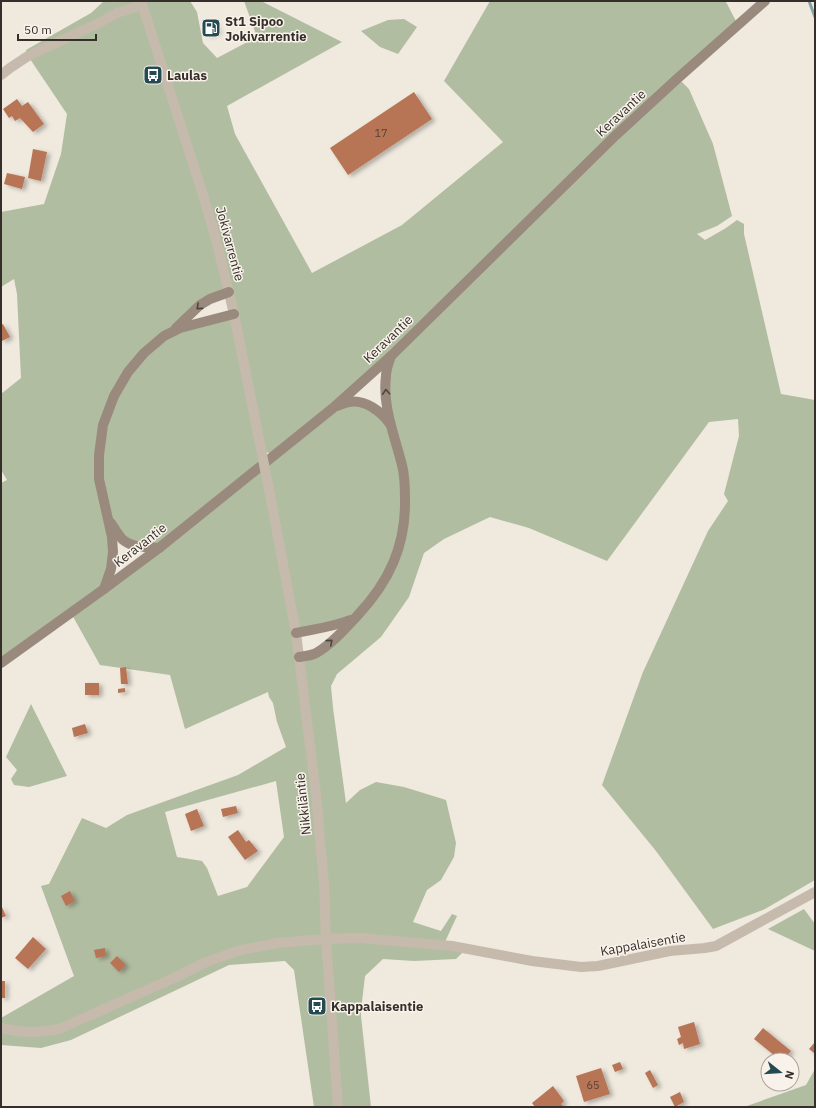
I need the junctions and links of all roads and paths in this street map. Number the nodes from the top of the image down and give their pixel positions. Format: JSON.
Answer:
{"nodes":[{"id":1,"x":766,"y":1,"type":"edge"},
{"id":2,"x":141,"y":3,"type":"edge"},
{"id":3,"x":1,"y":75,"type":"edge"},
{"id":4,"x":229,"y":292,"type":"junction"},
{"id":5,"x":234,"y":314,"type":"junction"},
{"id":6,"x":173,"y":331,"type":"junction"},
{"id":7,"x":391,"y":356,"type":"junction"},
{"id":8,"x":333,"y":408,"type":"junction"},
{"id":9,"x":392,"y":428,"type":"junction"},
{"id":10,"x":271,"y":500,"type":"joint"},
{"id":11,"x":108,"y":520,"type":"junction"},
{"id":12,"x":159,"y":548,"type":"junction"},
{"id":13,"x":104,"y":589,"type":"junction"},
{"id":14,"x":356,"y":618,"type":"junction"},
{"id":15,"x":296,"y":633,"type":"junction"},
{"id":16,"x":299,"y":656,"type":"junction"},
{"id":17,"x":1,"y":663,"type":"edge"},
{"id":18,"x":815,"y":892,"type":"edge"},
{"id":19,"x":326,"y":939,"type":"junction"},
{"id":20,"x":1,"y":1028,"type":"edge"},
{"id":21,"x":338,"y":1107,"type":"edge"}],
"edges":[{"from":1,"to":7,"type":"main road","name":"Keravantie"},
{"from":2,"to":3,"type":"street"},
{"from":2,"to":4,"type":"street","name":"Jokivarrentie"},
{"from":4,"to":5,"type":"street","name":"Jokivarrentie"},
{"from":4,"to":6,"type":"main road","one_way":true},
{"from":5,"to":6,"type":"main road"},
{"from":5,"to":10,"type":"street","name":"Jokivarrentie","bridge":true},
{"from":6,"to":11,"type":"main road"},
{"from":7,"to":8,"type":"main road","name":"Keravantie"},
{"from":9,"to":7,"type":"main road","one_way":true},
{"from":8,"to":9,"type":"main road"},
{"from":8,"to":12,"type":"main road","name":"Keravantie"},
{"from":9,"to":14,"type":"main road"},
{"from":10,"to":15,"type":"street","name":"Nikkiläntie"},
{"from":11,"to":12,"type":"main road"},
{"from":11,"to":13,"type":"main road"},
{"from":12,"to":13,"type":"main road","name":"Keravantie"},
{"from":13,"to":17,"type":"main road","name":"Keravantie"},
{"from":14,"to":15,"type":"main road"},
{"from":16,"to":14,"type":"main road","one_way":true},
{"from":15,"to":16,"type":"street","name":"Nikkiläntie"},
{"from":16,"to":19,"type":"street","name":"Nikkiläntie"},
{"from":18,"to":19,"type":"street","name":"Kappalaisentie"},
{"from":19,"to":20,"type":"street","name":"Kappalaisentie"},
{"from":19,"to":21,"type":"street","name":"Nikkiläntie"}]}
